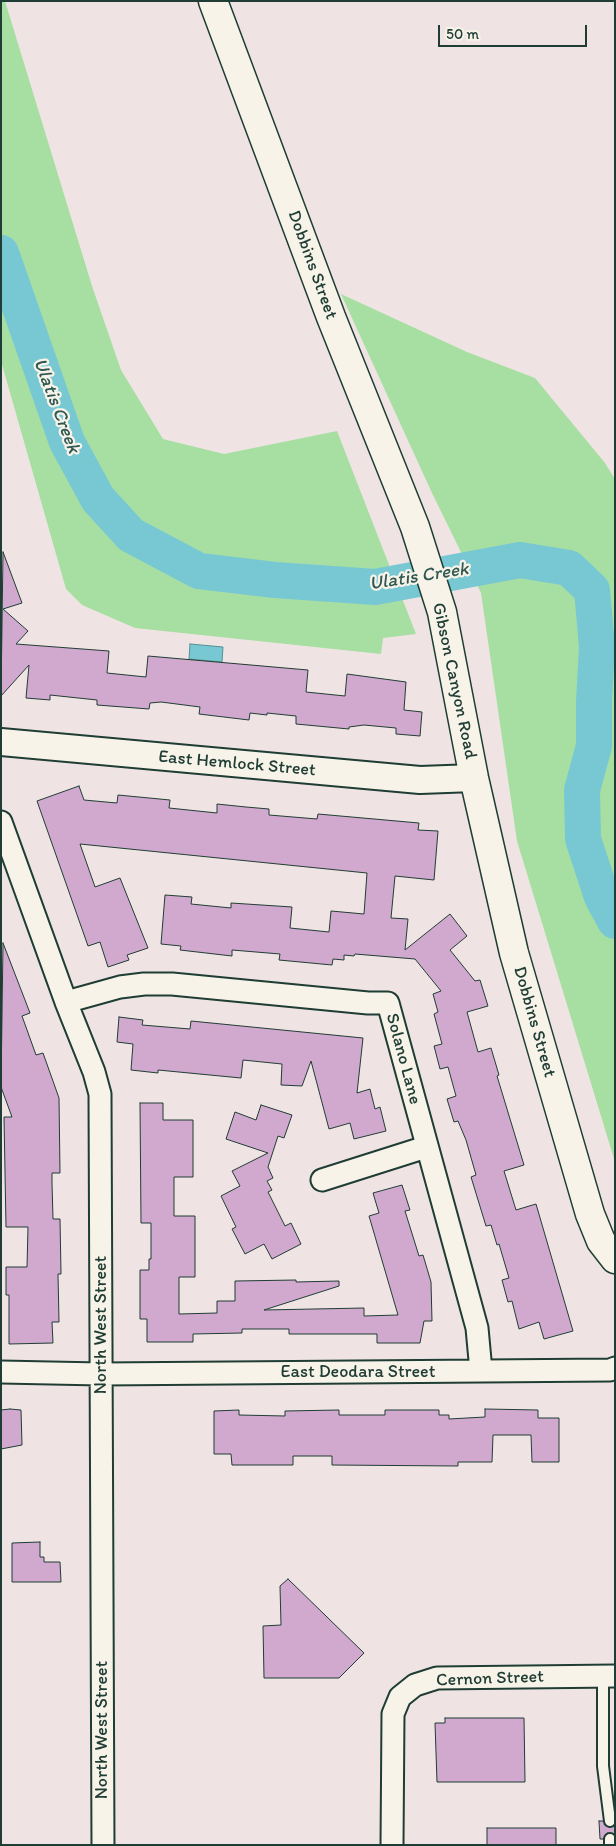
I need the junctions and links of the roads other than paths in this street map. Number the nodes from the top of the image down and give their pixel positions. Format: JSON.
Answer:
{"nodes":[{"id":1,"x":214,"y":1,"type":"edge"},
{"id":2,"x":414,"y":527,"type":"joint"},
{"id":3,"x":1,"y":742,"type":"edge"},
{"id":4,"x":474,"y":778,"type":"junction"},
{"id":5,"x":1,"y":822,"type":"edge"},
{"id":6,"x":66,"y":1002,"type":"junction"},
{"id":7,"x":426,"y":1147,"type":"junction"},
{"id":8,"x":322,"y":1180,"type":"dead end"},
{"id":9,"x":615,"y":1259,"type":"edge"},
{"id":10,"x":615,"y":1368,"type":"edge"},
{"id":11,"x":481,"y":1371,"type":"junction"},
{"id":12,"x":1,"y":1372,"type":"edge"},
{"id":13,"x":101,"y":1374,"type":"junction"},
{"id":14,"x":609,"y":1677,"type":"edge"},
{"id":15,"x":610,"y":1821,"type":"dead end"},
{"id":16,"x":103,"y":1845,"type":"edge"},
{"id":17,"x":392,"y":1845,"type":"edge"}],
"edges":[{"from":1,"to":2,"type":"main road","name":"Dobbins Street"},
{"from":2,"to":4,"type":"main road","name":"Gibson Canyon Road"},
{"from":3,"to":4,"type":"street","name":"East Hemlock Street"},
{"from":4,"to":9,"type":"main road","name":"Dobbins Street"},
{"from":5,"to":6,"type":"street","name":"North West Street"},
{"from":6,"to":7,"type":"street","name":"Solano Lane"},
{"from":6,"to":13,"type":"street","name":"North West Street"},
{"from":7,"to":8,"type":"street"},
{"from":7,"to":11,"type":"street","name":"Solano Lane"},
{"from":10,"to":11,"type":"street","name":"East Deodara Street"},
{"from":11,"to":13,"type":"street","name":"East Deodara Street"},
{"from":12,"to":13,"type":"street","name":"East Deodara Street"},
{"from":13,"to":16,"type":"street","name":"North West Street"},
{"from":14,"to":15,"type":"lane"},
{"from":14,"to":17,"type":"street","name":"Cernon Street"}]}
